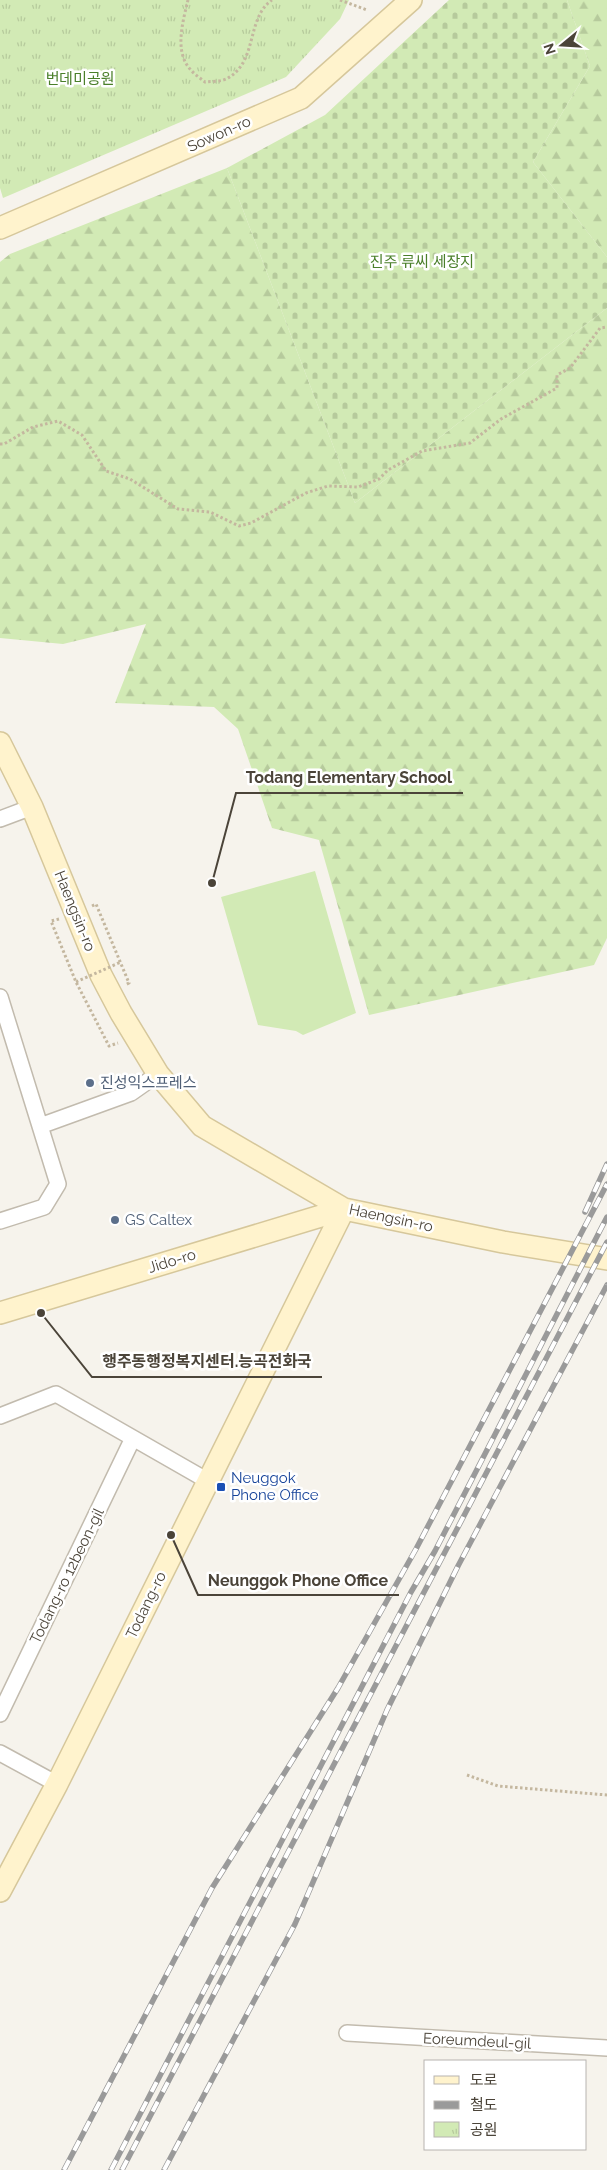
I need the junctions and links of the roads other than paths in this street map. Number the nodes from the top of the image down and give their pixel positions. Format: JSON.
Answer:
{"nodes":[{"id":1,"x":411,"y":0,"type":"edge"},
{"id":2,"x":393,"y":7,"type":"edge"},
{"id":3,"x":0,"y":228,"type":"edge"},
{"id":4,"x":0,"y":744,"type":"edge"},
{"id":5,"x":32,"y":807,"type":"junction"},
{"id":6,"x":0,"y":819,"type":"edge"},
{"id":7,"x":0,"y":997,"type":"edge"},
{"id":8,"x":158,"y":1074,"type":"junction"},
{"id":9,"x":40,"y":1126,"type":"junction"},
{"id":10,"x":344,"y":1209,"type":"junction"},
{"id":11,"x":0,"y":1221,"type":"edge"},
{"id":12,"x":607,"y":1259,"type":"edge"},
{"id":13,"x":0,"y":1313,"type":"edge"},
{"id":14,"x":1,"y":1415,"type":"edge"},
{"id":15,"x":133,"y":1438,"type":"junction"},
{"id":16,"x":208,"y":1481,"type":"junction"},
{"id":17,"x":0,"y":1714,"type":"edge"},
{"id":18,"x":0,"y":1753,"type":"edge"},
{"id":19,"x":57,"y":1784,"type":"junction"},
{"id":20,"x":0,"y":1892,"type":"edge"},
{"id":21,"x":347,"y":2034,"type":"dead end"},
{"id":22,"x":607,"y":2048,"type":"edge"}],
"edges":[{"from":1,"to":2,"type":"main road","name":"Sowon-ro"},
{"from":2,"to":3,"type":"main road","name":"Sowon-ro"},
{"from":4,"to":5,"type":"main road","name":"Haengsin-ro"},
{"from":5,"to":6,"type":"street"},
{"from":5,"to":8,"type":"main road","name":"Haengsin-ro"},
{"from":7,"to":9,"type":"street"},
{"from":8,"to":9,"type":"street"},
{"from":8,"to":10,"type":"main road","name":"Haengsin-ro"},
{"from":9,"to":11,"type":"street"},
{"from":10,"to":12,"type":"main road","name":"Haengsin-ro"},
{"from":10,"to":13,"type":"main road","name":"Jido-ro"},
{"from":10,"to":16,"type":"main road","name":"Todang-ro"},
{"from":14,"to":15,"type":"street"},
{"from":15,"to":16,"type":"street"},
{"from":15,"to":17,"type":"street","name":"Todang-ro 12beon-gil"},
{"from":16,"to":19,"type":"main road","name":"Todang-ro"},
{"from":18,"to":19,"type":"street"},
{"from":19,"to":20,"type":"main road","name":"Todang-ro"},
{"from":21,"to":22,"type":"street","name":"Eoreumdeul-gil"}]}
